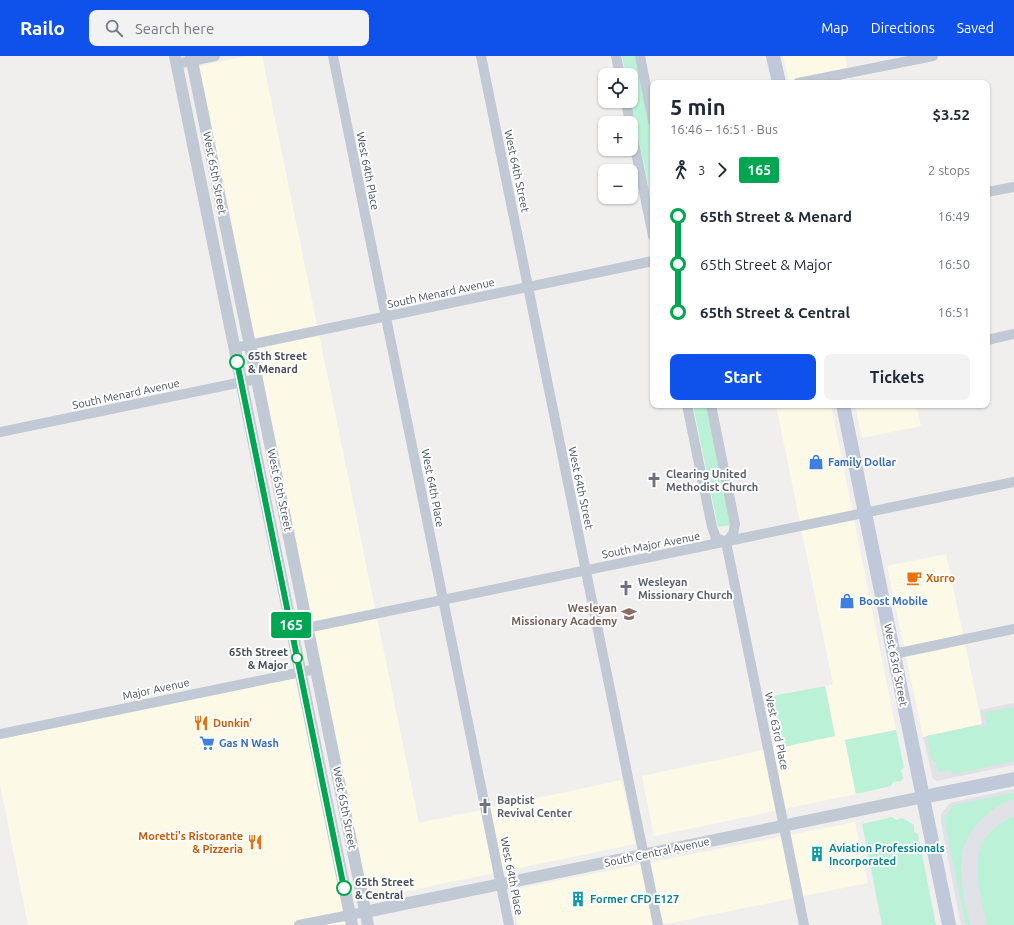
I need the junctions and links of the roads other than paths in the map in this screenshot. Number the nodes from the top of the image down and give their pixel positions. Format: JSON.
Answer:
{"nodes":[{"id":1,"x":214,"y":56,"type":"edge"},
{"id":2,"x":333,"y":56,"type":"edge"},
{"id":3,"x":481,"y":56,"type":"edge"},
{"id":4,"x":616,"y":56,"type":"edge"},
{"id":5,"x":640,"y":56,"type":"edge"},
{"id":6,"x":773,"y":56,"type":"edge"},
{"id":7,"x":933,"y":56,"type":"edge"},
{"id":8,"x":192,"y":58,"type":"edge"},
{"id":9,"x":176,"y":60,"type":"edge"},
{"id":10,"x":619,"y":68,"type":"edge"},
{"id":11,"x":778,"y":80,"type":"edge"},
{"id":12,"x":813,"y":80,"type":"edge"},
{"id":13,"x":650,"y":107,"type":"edge"},
{"id":14,"x":637,"y":156,"type":"edge"},
{"id":15,"x":1014,"y":187,"type":"edge"},
{"id":16,"x":990,"y":191,"type":"edge"},
{"id":17,"x":650,"y":221,"type":"edge"},
{"id":18,"x":650,"y":262,"type":"edge"},
{"id":19,"x":528,"y":287,"type":"junction"},
{"id":20,"x":386,"y":317,"type":"junction"},
{"id":21,"x":1014,"y":334,"type":"edge"},
{"id":22,"x":990,"y":339,"type":"edge"},
{"id":23,"x":250,"y":345,"type":"junction"},
{"id":24,"x":234,"y":348,"type":"junction"},
{"id":25,"x":257,"y":379,"type":"junction"},
{"id":26,"x":241,"y":382,"type":"junction"},
{"id":27,"x":688,"y":408,"type":"edge"},
{"id":28,"x":712,"y":408,"type":"edge"},
{"id":29,"x":844,"y":408,"type":"edge"},
{"id":30,"x":0,"y":432,"type":"edge"},
{"id":31,"x":1014,"y":482,"type":"edge"},
{"id":32,"x":865,"y":512,"type":"junction"},
{"id":33,"x":726,"y":542,"type":"junction"},
{"id":34,"x":586,"y":570,"type":"junction"},
{"id":35,"x":443,"y":600,"type":"junction"},
{"id":36,"x":308,"y":628,"type":"junction"},
{"id":37,"x":1014,"y":629,"type":"edge"},
{"id":38,"x":292,"y":631,"type":"junction"},
{"id":39,"x":894,"y":654,"type":"junction"},
{"id":40,"x":316,"y":669,"type":"junction"},
{"id":41,"x":300,"y":672,"type":"junction"},
{"id":42,"x":0,"y":734,"type":"edge"},
{"id":43,"x":1014,"y":778,"type":"edge"},
{"id":44,"x":923,"y":797,"type":"junction"},
{"id":45,"x":784,"y":826,"type":"junction"},
{"id":46,"x":644,"y":854,"type":"junction"},
{"id":47,"x":501,"y":884,"type":"junction"},
{"id":48,"x":365,"y":912,"type":"junction"},
{"id":49,"x":351,"y":920,"type":"edge"},
{"id":50,"x":299,"y":925,"type":"edge"},
{"id":51,"x":368,"y":925,"type":"edge"},
{"id":52,"x":509,"y":925,"type":"edge"},
{"id":53,"x":658,"y":925,"type":"edge"},
{"id":54,"x":804,"y":925,"type":"edge"},
{"id":55,"x":949,"y":925,"type":"edge"}],
"edges":[{"from":1,"to":8,"type":"street"},
{"from":2,"to":20,"type":"street","name":"West 64th Place"},
{"from":3,"to":19,"type":"street","name":"West 64th Street"},
{"from":4,"to":10,"type":"street"},
{"from":5,"to":13,"type":"street"},
{"from":6,"to":11,"type":"main road"},
{"from":7,"to":12,"type":"street"},
{"from":8,"to":9,"type":"street"},
{"from":8,"to":23,"type":"street","name":"West 65th Street"},
{"from":9,"to":24,"type":"street","name":"West 65th Street"},
{"from":14,"to":17,"type":"street"},
{"from":15,"to":16,"type":"street"},
{"from":18,"to":19,"type":"street","name":"South Menard Avenue"},
{"from":19,"to":20,"type":"street","name":"South Menard Avenue"},
{"from":19,"to":34,"type":"street","name":"West 64th Street"},
{"from":20,"to":23,"type":"street","name":"South Menard Avenue"},
{"from":20,"to":35,"type":"street","name":"West 64th Place"},
{"from":21,"to":22,"type":"street"},
{"from":23,"to":24,"type":"street","name":"South Menard Avenue"},
{"from":23,"to":25,"type":"street","name":"West 65th Street"},
{"from":24,"to":26,"type":"street","name":"West 65th Street"},
{"from":25,"to":26,"type":"street","name":"South Menard Avenue"},
{"from":25,"to":36,"type":"street","name":"West 65th Street"},
{"from":26,"to":30,"type":"street","name":"South Menard Avenue"},
{"from":26,"to":38,"type":"street","name":"West 65th Street"},
{"from":27,"to":33,"type":"street"},
{"from":28,"to":33,"type":"street"},
{"from":29,"to":32,"type":"main road","name":"West 63rd Street"},
{"from":31,"to":32,"type":"street","name":"South Major Avenue"},
{"from":32,"to":33,"type":"street","name":"South Major Avenue"},
{"from":32,"to":39,"type":"main road","name":"West 63rd Street"},
{"from":33,"to":34,"type":"street","name":"South Major Avenue"},
{"from":33,"to":45,"type":"street","name":"West 63rd Place"},
{"from":34,"to":35,"type":"street","name":"South Major Avenue"},
{"from":34,"to":46,"type":"street","name":"West 64th Street"},
{"from":35,"to":36,"type":"street","name":"South Major Avenue"},
{"from":35,"to":47,"type":"street","name":"West 64th Place"},
{"from":36,"to":38,"type":"street","name":"South Major Avenue"},
{"from":36,"to":40,"type":"street","name":"West 65th Street"},
{"from":37,"to":39,"type":"street"},
{"from":38,"to":41,"type":"street","name":"West 65th Street"},
{"from":39,"to":44,"type":"main road","name":"West 63rd Street"},
{"from":40,"to":41,"type":"street","name":"Major Avenue"},
{"from":40,"to":48,"type":"street","name":"West 65th Street"},
{"from":41,"to":42,"type":"street","name":"Major Avenue"},
{"from":41,"to":49,"type":"street","name":"West 65th Street"},
{"from":43,"to":44,"type":"main road","name":"South Central Avenue"},
{"from":44,"to":45,"type":"street","name":"South Central Avenue"},
{"from":44,"to":55,"type":"main road","name":"West 63rd Street"},
{"from":45,"to":46,"type":"street","name":"South Central Avenue"},
{"from":45,"to":54,"type":"street","name":"West 63rd Place"},
{"from":46,"to":47,"type":"street","name":"South Central Avenue"},
{"from":46,"to":53,"type":"street","name":"West 64th Street"},
{"from":47,"to":48,"type":"street","name":"South Central Avenue"},
{"from":47,"to":52,"type":"street","name":"West 64th Place"},
{"from":48,"to":49,"type":"street","name":"South Central Avenue"},
{"from":48,"to":51,"type":"street","name":"West 65th Street"},
{"from":49,"to":50,"type":"street","name":"South Central Avenue"}]}
